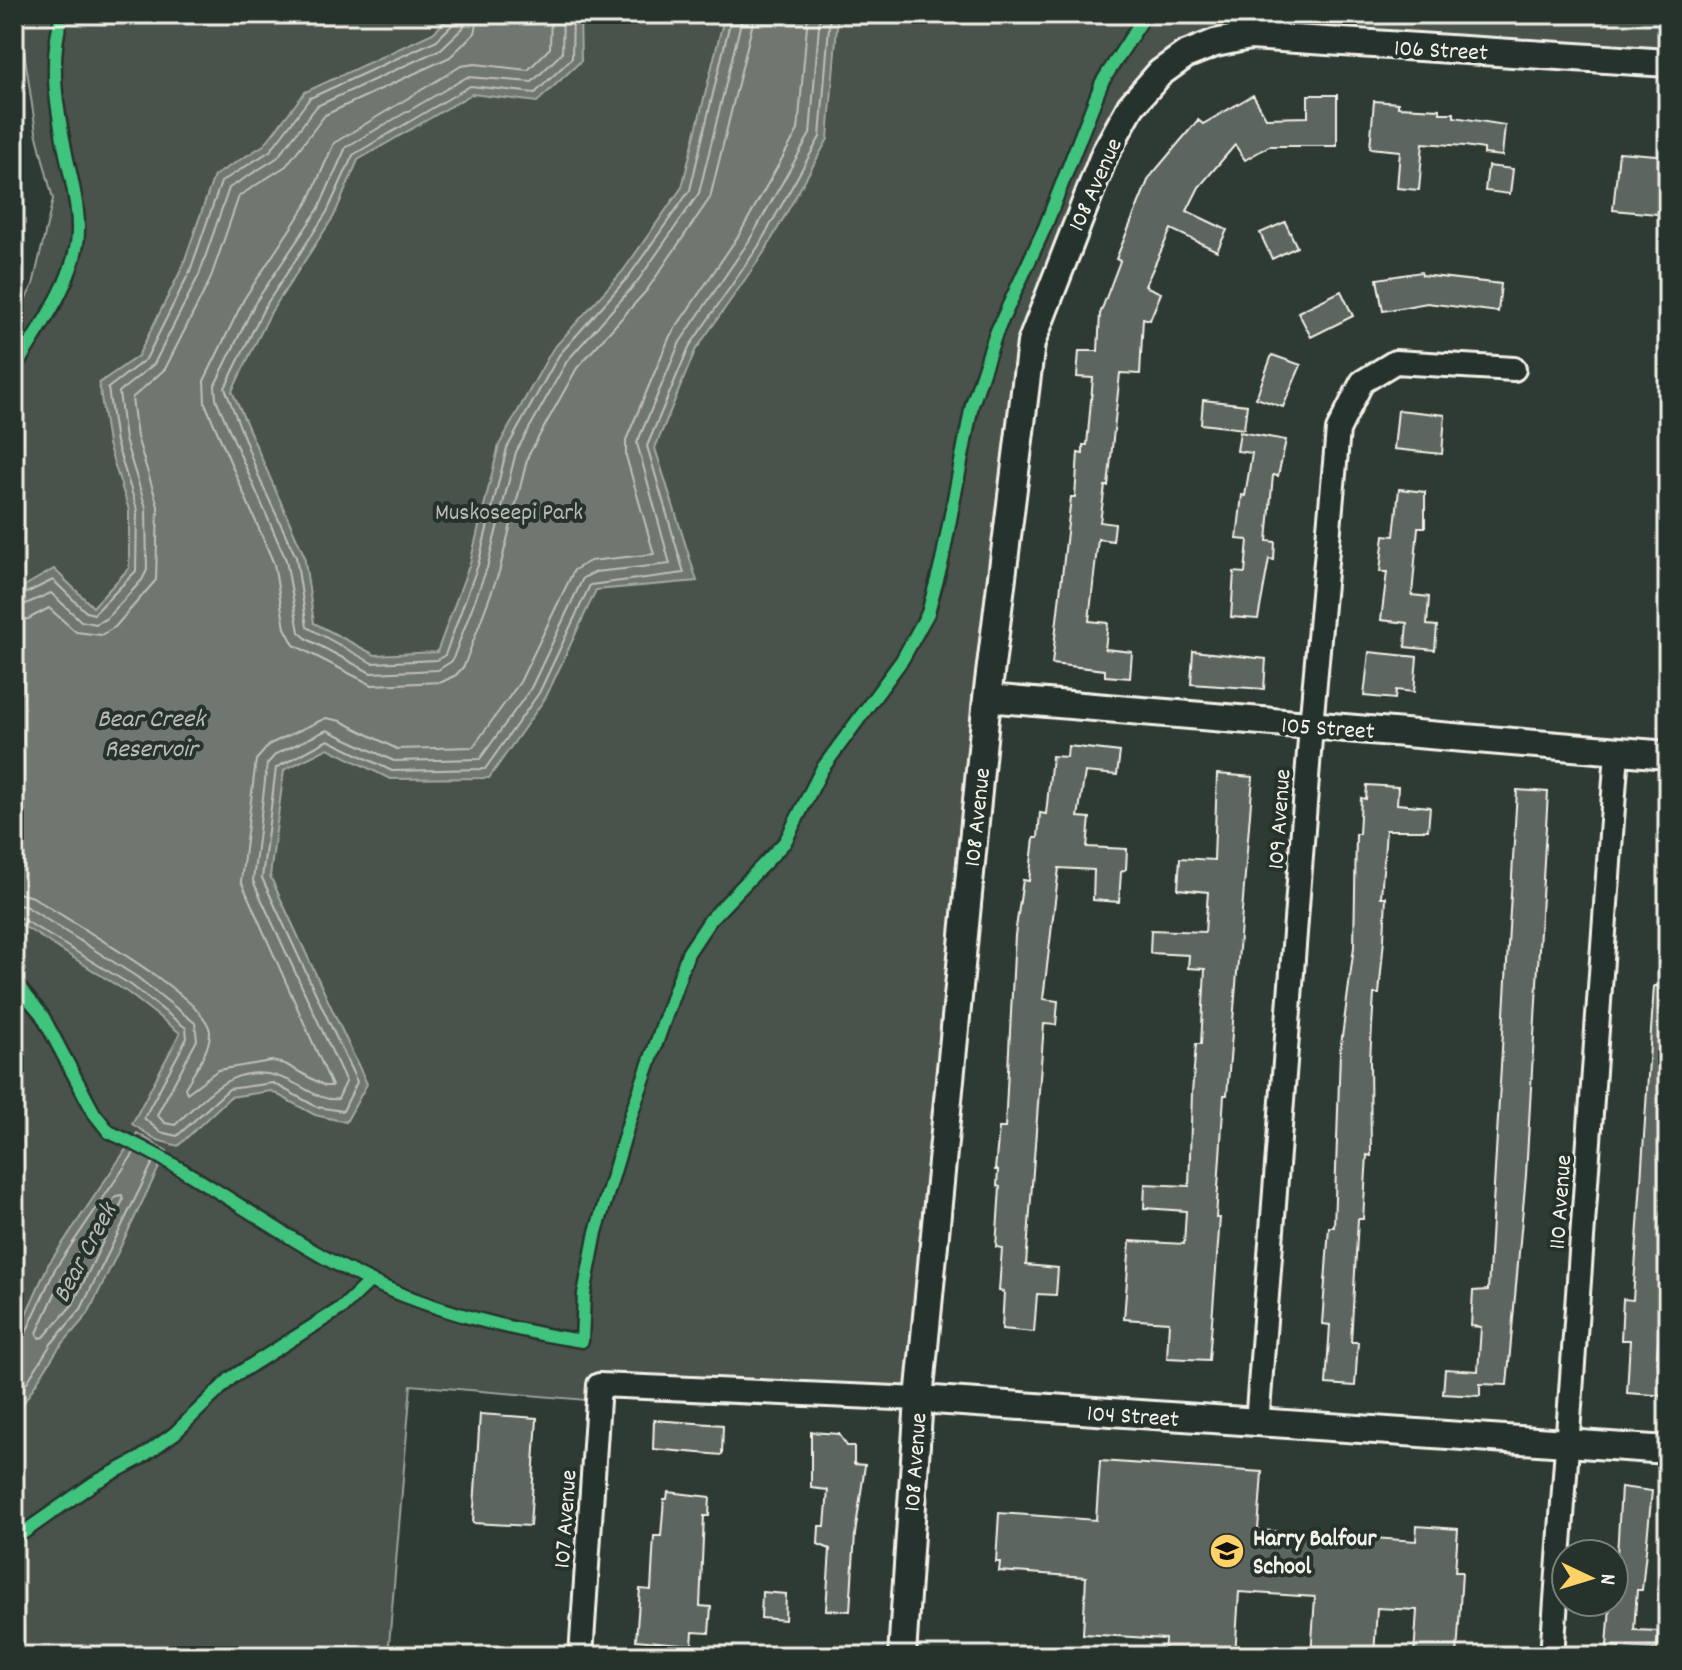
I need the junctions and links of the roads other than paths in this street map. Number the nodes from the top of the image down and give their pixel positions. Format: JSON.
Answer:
{"nodes":[{"id":1,"x":1215,"y":43,"type":"joint"},
{"id":2,"x":1668,"y":63,"type":"edge"},
{"id":3,"x":1514,"y":369,"type":"dead end"},
{"id":4,"x":987,"y":698,"type":"junction"},
{"id":5,"x":1311,"y":726,"type":"junction"},
{"id":6,"x":1617,"y":751,"type":"junction"},
{"id":7,"x":1668,"y":755,"type":"edge"},
{"id":8,"x":599,"y":1385,"type":"joint"},
{"id":9,"x":919,"y":1399,"type":"junction"},
{"id":10,"x":1257,"y":1424,"type":"junction"},
{"id":11,"x":1568,"y":1444,"type":"junction"},
{"id":12,"x":1668,"y":1450,"type":"edge"},
{"id":13,"x":581,"y":1656,"type":"edge"},
{"id":14,"x":902,"y":1656,"type":"edge"},
{"id":15,"x":1552,"y":1656,"type":"edge"}],
"edges":[{"from":1,"to":2,"type":"street","name":"106 Street"},
{"from":1,"to":4,"type":"street","name":"108 Avenue"},
{"from":3,"to":5,"type":"street","name":"109 Avenue"},
{"from":4,"to":5,"type":"street","name":"105 Street"},
{"from":4,"to":9,"type":"street","name":"108 Avenue"},
{"from":5,"to":6,"type":"street","name":"105 Street"},
{"from":5,"to":10,"type":"street","name":"109 Avenue"},
{"from":6,"to":7,"type":"street","name":"105 Street"},
{"from":6,"to":11,"type":"street","name":"110 Avenue"},
{"from":8,"to":9,"type":"street","name":"104 Street"},
{"from":8,"to":13,"type":"street","name":"107 Avenue"},
{"from":9,"to":10,"type":"street","name":"104 Street"},
{"from":9,"to":14,"type":"street","name":"108 Avenue"},
{"from":10,"to":11,"type":"street","name":"104 Street"},
{"from":11,"to":12,"type":"street","name":"104 Street"},
{"from":11,"to":15,"type":"street","name":"110 Avenue"}]}
